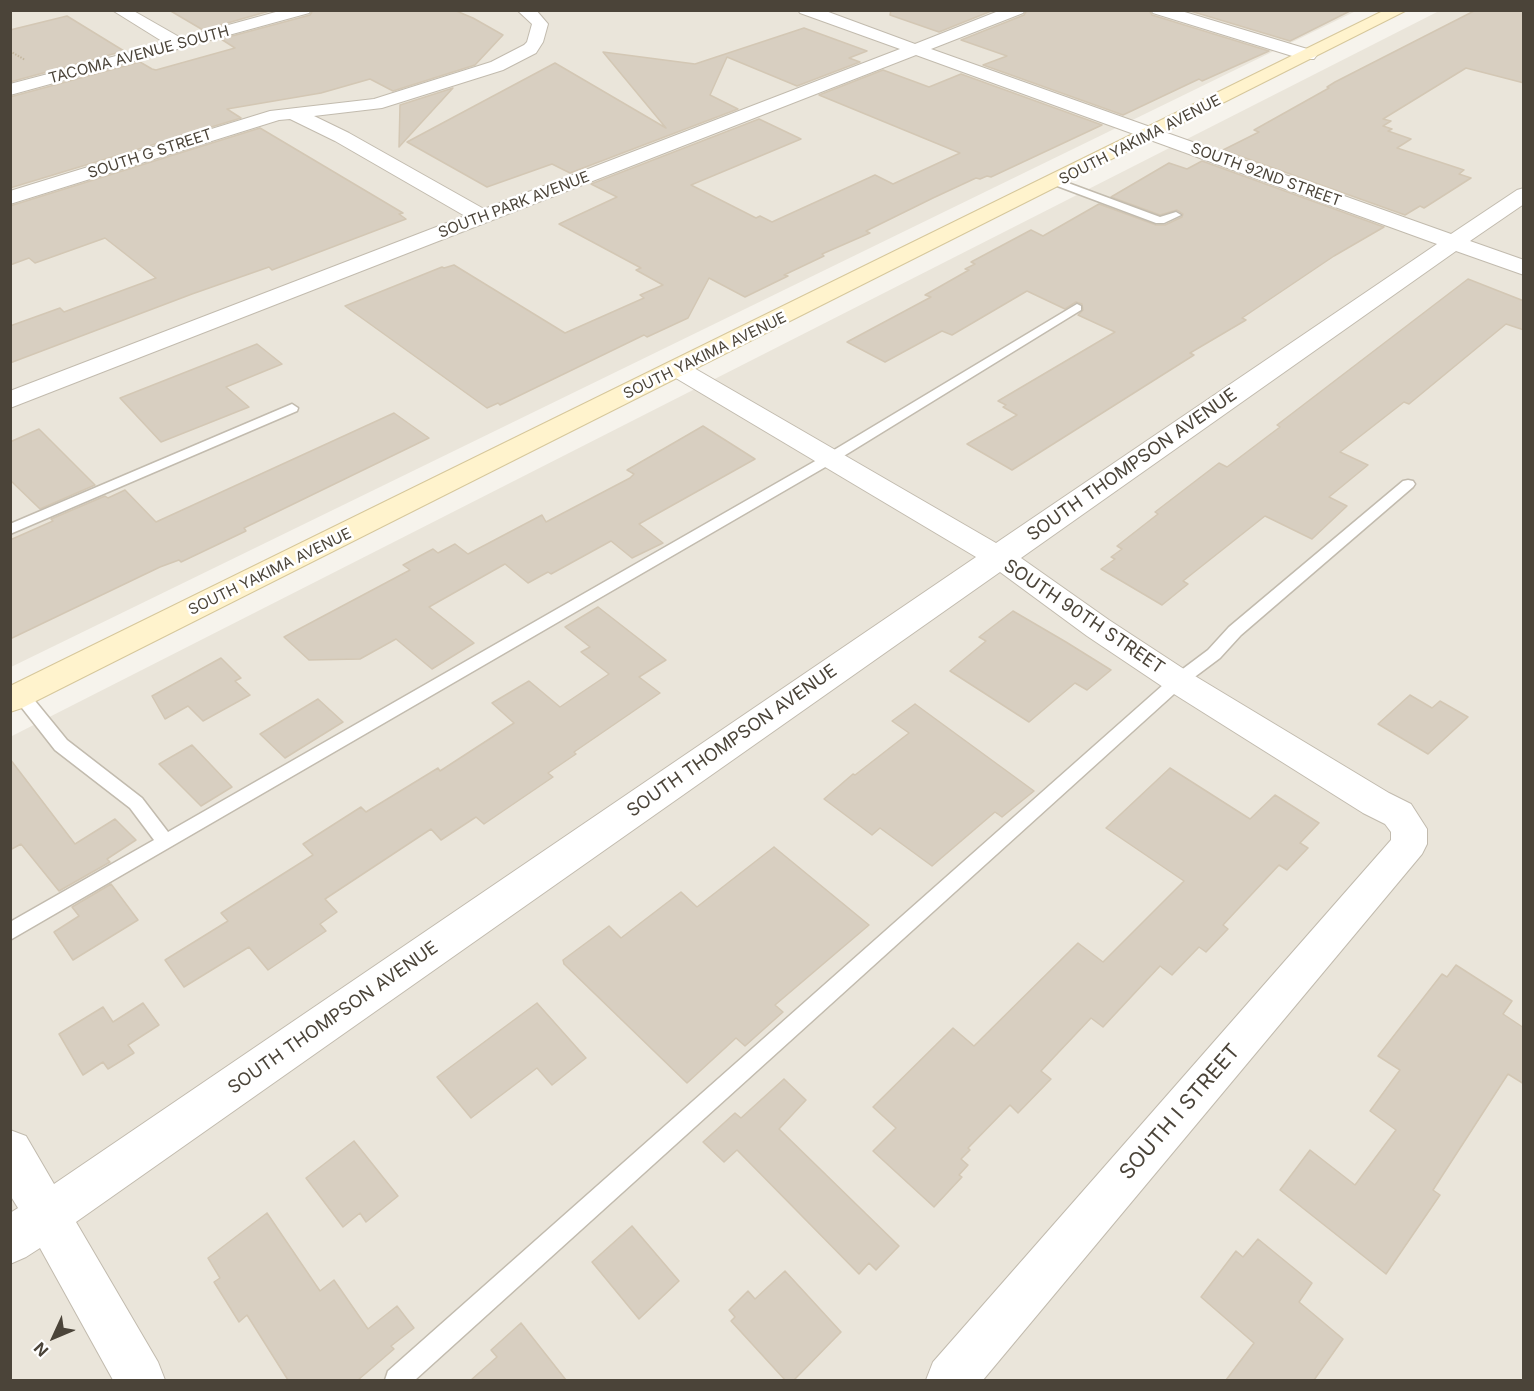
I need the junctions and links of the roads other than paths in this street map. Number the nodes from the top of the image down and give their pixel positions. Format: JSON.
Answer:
{"nodes":[{"id":1,"x":120,"y":10,"type":"edge"},
{"id":2,"x":303,"y":10,"type":"edge"},
{"id":3,"x":525,"y":10,"type":"edge"},
{"id":4,"x":806,"y":10,"type":"edge"},
{"id":5,"x":1159,"y":10,"type":"edge"},
{"id":6,"x":1399,"y":10,"type":"edge"},
{"id":7,"x":1010,"y":11,"type":"edge"},
{"id":8,"x":178,"y":44,"type":"junction"},
{"id":9,"x":916,"y":50,"type":"junction"},
{"id":10,"x":1308,"y":55,"type":"junction"},
{"id":11,"x":10,"y":90,"type":"edge"},
{"id":12,"x":365,"y":106,"type":"junction"},
{"id":13,"x":291,"y":112,"type":"junction"},
{"id":14,"x":1152,"y":134,"type":"junction"},
{"id":15,"x":342,"y":137,"type":"junction"},
{"id":16,"x":1056,"y":182,"type":"junction"},
{"id":17,"x":1524,"y":194,"type":"edge"},
{"id":18,"x":10,"y":198,"type":"edge"},
{"id":19,"x":1176,"y":215,"type":"dead end"},
{"id":20,"x":482,"y":217,"type":"junction"},
{"id":21,"x":1455,"y":243,"type":"junction"},
{"id":22,"x":1524,"y":268,"type":"edge"},
{"id":23,"x":1077,"y":308,"type":"dead end"},
{"id":24,"x":678,"y":369,"type":"junction"},
{"id":25,"x":10,"y":400,"type":"edge"},
{"id":26,"x":292,"y":408,"type":"dead end"},
{"id":27,"x":829,"y":459,"type":"junction"},
{"id":28,"x":1408,"y":484,"type":"dead end"},
{"id":29,"x":10,"y":530,"type":"edge"},
{"id":30,"x":996,"y":558,"type":"junction"},
{"id":31,"x":1178,"y":681,"type":"junction"},
{"id":32,"x":16,"y":698,"type":"edge"},
{"id":33,"x":166,"y":842,"type":"junction"},
{"id":34,"x":1409,"y":844,"type":"joint"},
{"id":35,"x":10,"y":932,"type":"edge"},
{"id":36,"x":10,"y":1152,"type":"edge"},
{"id":37,"x":29,"y":1228,"type":"edge"},
{"id":38,"x":140,"y":1380,"type":"edge"},
{"id":39,"x":397,"y":1380,"type":"edge"},
{"id":40,"x":951,"y":1380,"type":"edge"}],
"edges":[{"from":1,"to":8,"type":"street"},
{"from":2,"to":8,"type":"street","name":"TACOMA AVENUE SOUTH"},
{"from":3,"to":12,"type":"street","name":"SOUTH G STREET"},
{"from":4,"to":9,"type":"street","name":"SOUTH 92ND STREET"},
{"from":5,"to":10,"type":"street"},
{"from":6,"to":10,"type":"main road","name":"SOUTH YAKIMA AVENUE"},
{"from":7,"to":9,"type":"street","name":"SOUTH PARK AVENUE"},
{"from":8,"to":11,"type":"street","name":"TACOMA AVENUE SOUTH"},
{"from":9,"to":14,"type":"street","name":"SOUTH 92ND STREET"},
{"from":9,"to":20,"type":"street","name":"SOUTH PARK AVENUE"},
{"from":10,"to":14,"type":"main road","name":"SOUTH YAKIMA AVENUE"},
{"from":12,"to":13,"type":"street","name":"SOUTH G STREET"},
{"from":12,"to":15,"type":"street"},
{"from":13,"to":15,"type":"street"},
{"from":13,"to":18,"type":"street","name":"SOUTH G STREET"},
{"from":14,"to":16,"type":"main road","name":"SOUTH YAKIMA AVENUE"},
{"from":14,"to":21,"type":"street","name":"SOUTH 92ND STREET"},
{"from":15,"to":20,"type":"street"},
{"from":16,"to":19,"type":"lane"},
{"from":16,"to":24,"type":"main road","name":"SOUTH YAKIMA AVENUE"},
{"from":17,"to":21,"type":"street","name":"SOUTH THOMPSON AVENUE"},
{"from":20,"to":25,"type":"street","name":"SOUTH PARK AVENUE"},
{"from":21,"to":22,"type":"street","name":"SOUTH 92ND STREET"},
{"from":21,"to":30,"type":"street","name":"SOUTH THOMPSON AVENUE"},
{"from":23,"to":27,"type":"lane"},
{"from":24,"to":27,"type":"street","name":"SOUTH 90TH STREET"},
{"from":24,"to":32,"type":"main road","name":"SOUTH YAKIMA AVENUE"},
{"from":26,"to":29,"type":"lane"},
{"from":27,"to":30,"type":"street","name":"SOUTH 90TH STREET"},
{"from":27,"to":33,"type":"lane"},
{"from":28,"to":31,"type":"lane"},
{"from":30,"to":31,"type":"street","name":"SOUTH 90TH STREET"},
{"from":30,"to":37,"type":"street","name":"SOUTH THOMPSON AVENUE"},
{"from":31,"to":34,"type":"street","name":"SOUTH 90TH STREET"},
{"from":31,"to":39,"type":"lane"},
{"from":32,"to":33,"type":"lane"},
{"from":33,"to":35,"type":"lane"},
{"from":34,"to":40,"type":"street","name":"SOUTH I STREET"},
{"from":36,"to":37,"type":"street"},
{"from":37,"to":38,"type":"street"}]}
